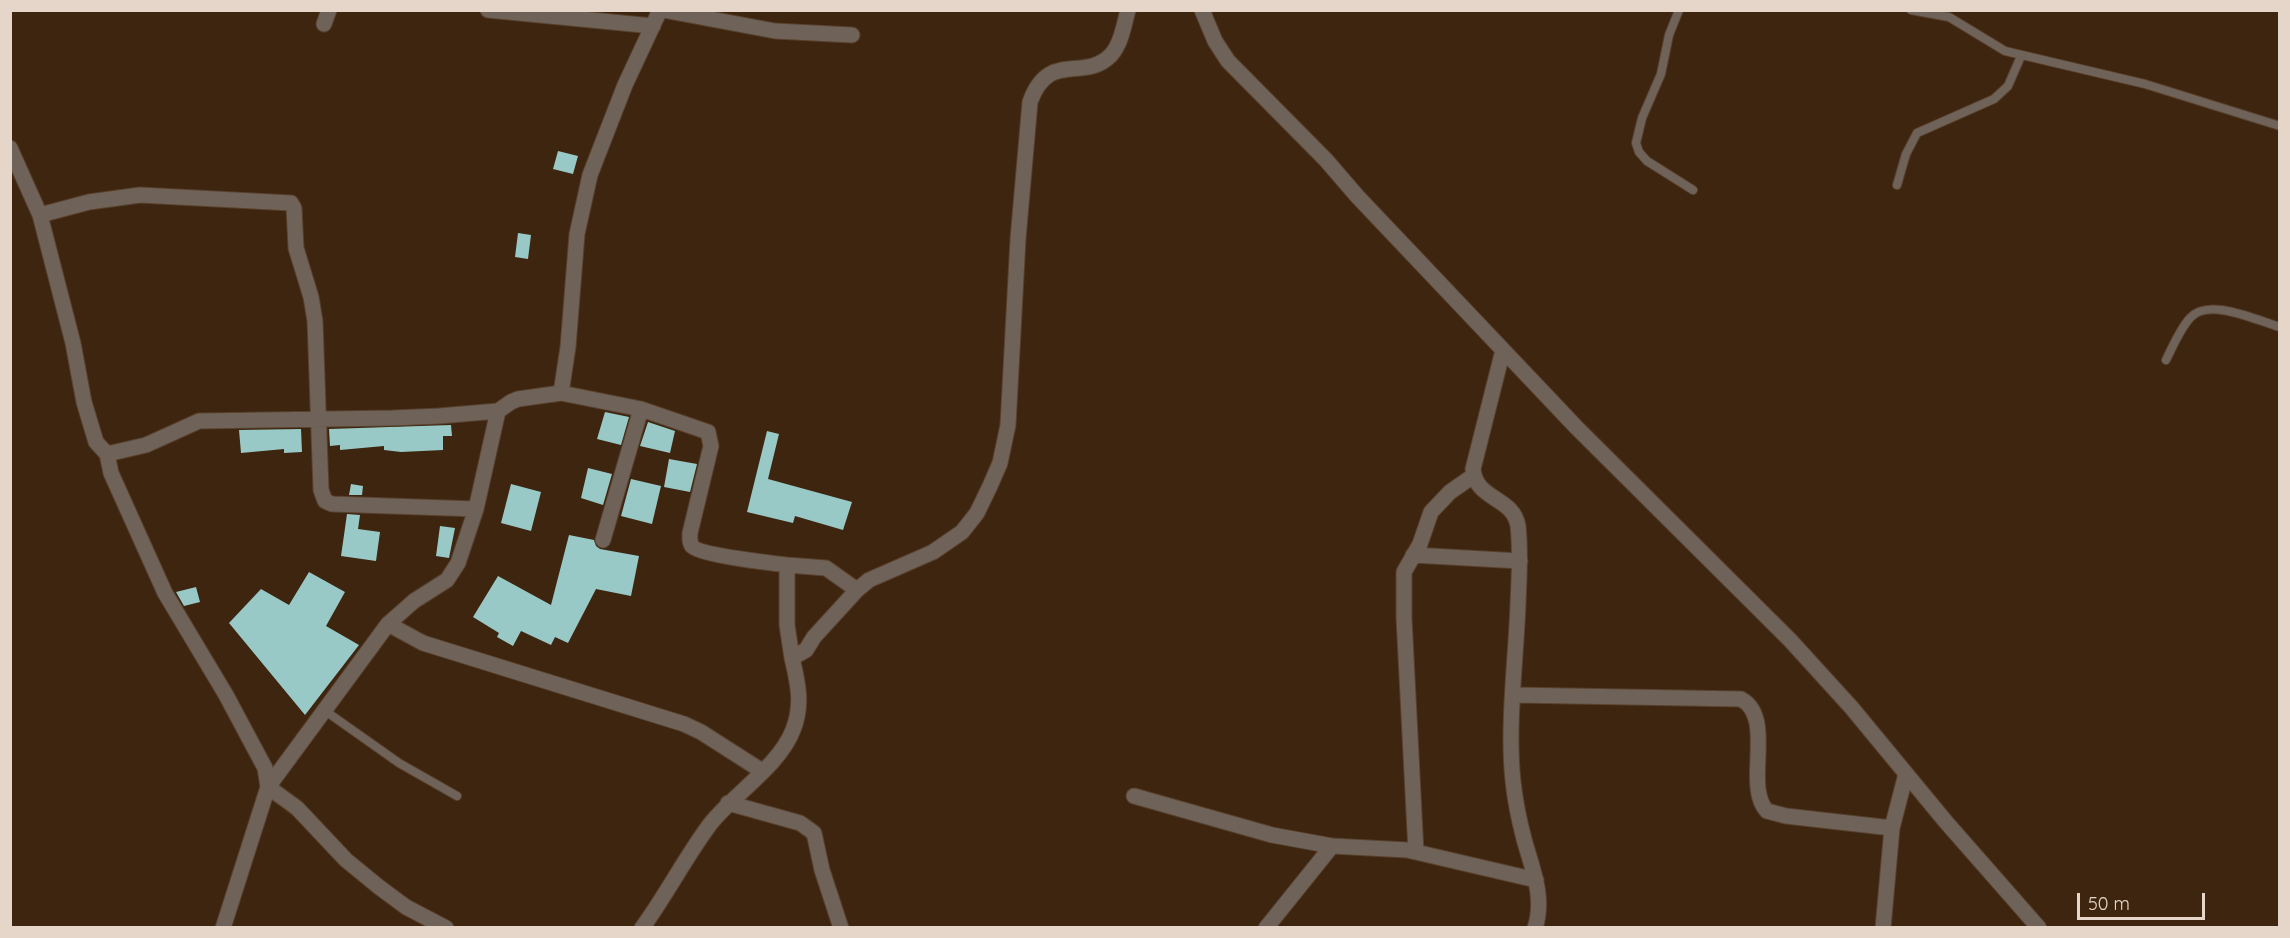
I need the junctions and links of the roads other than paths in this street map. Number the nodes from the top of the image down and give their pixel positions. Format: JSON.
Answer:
{"nodes":[{"id":1,"x":489,"y":10,"type":"edge"},
{"id":2,"x":662,"y":10,"type":"edge"},
{"id":3,"x":1128,"y":10,"type":"edge"},
{"id":4,"x":1202,"y":10,"type":"edge"},
{"id":5,"x":1679,"y":10,"type":"edge"},
{"id":6,"x":1911,"y":10,"type":"edge"},
{"id":7,"x":653,"y":26,"type":"junction"},
{"id":8,"x":852,"y":34,"type":"dead end"},
{"id":9,"x":2021,"y":56,"type":"junction"},
{"id":10,"x":2280,"y":126,"type":"edge"},
{"id":11,"x":10,"y":148,"type":"edge"},
{"id":12,"x":1897,"y":185,"type":"dead end"},
{"id":13,"x":1693,"y":190,"type":"dead end"},
{"id":14,"x":40,"y":215,"type":"junction"},
{"id":15,"x":2280,"y":327,"type":"edge"},
{"id":16,"x":1503,"y":350,"type":"junction"},
{"id":17,"x":2166,"y":360,"type":"dead end"},
{"id":18,"x":561,"y":393,"type":"junction"},
{"id":19,"x":641,"y":409,"type":"junction"},
{"id":20,"x":498,"y":411,"type":"junction"},
{"id":21,"x":319,"y":419,"type":"junction"},
{"id":22,"x":106,"y":454,"type":"junction"},
{"id":23,"x":1473,"y":476,"type":"junction"},
{"id":24,"x":476,"y":509,"type":"junction"},
{"id":25,"x":603,"y":540,"type":"dead end"},
{"id":26,"x":1413,"y":555,"type":"junction"},
{"id":27,"x":1520,"y":561,"type":"junction"},
{"id":28,"x":787,"y":565,"type":"junction"},
{"id":29,"x":857,"y":590,"type":"junction"},
{"id":30,"x":388,"y":624,"type":"junction"},
{"id":31,"x":792,"y":658,"type":"junction"},
{"id":32,"x":1514,"y":695,"type":"junction"},
{"id":33,"x":324,"y":710,"type":"junction"},
{"id":34,"x":762,"y":771,"type":"junction"},
{"id":35,"x":1906,"y":774,"type":"junction"},
{"id":36,"x":268,"y":787,"type":"junction"},
{"id":37,"x":457,"y":796,"type":"dead end"},
{"id":38,"x":1134,"y":796,"type":"dead end"},
{"id":39,"x":728,"y":803,"type":"junction"},
{"id":40,"x":1892,"y":828,"type":"junction"},
{"id":41,"x":1332,"y":846,"type":"junction"},
{"id":42,"x":1416,"y":852,"type":"junction"},
{"id":43,"x":1536,"y":880,"type":"junction"},
{"id":44,"x":223,"y":927,"type":"edge"},
{"id":45,"x":446,"y":927,"type":"edge"},
{"id":46,"x":642,"y":927,"type":"edge"},
{"id":47,"x":841,"y":927,"type":"edge"},
{"id":48,"x":1266,"y":927,"type":"edge"},
{"id":49,"x":1535,"y":927,"type":"edge"},
{"id":50,"x":1883,"y":927,"type":"edge"},
{"id":51,"x":2039,"y":927,"type":"edge"}],
"edges":[{"from":1,"to":7,"type":"street"},
{"from":2,"to":7,"type":"street"},
{"from":2,"to":8,"type":"street"},
{"from":3,"to":29,"type":"street"},
{"from":4,"to":16,"type":"street"},
{"from":5,"to":13,"type":"lane"},
{"from":6,"to":9,"type":"lane"},
{"from":7,"to":18,"type":"street"},
{"from":9,"to":10,"type":"lane"},
{"from":9,"to":12,"type":"lane"},
{"from":11,"to":14,"type":"street"},
{"from":14,"to":21,"type":"street"},
{"from":14,"to":22,"type":"street"},
{"from":15,"to":17,"type":"lane"},
{"from":16,"to":23,"type":"street"},
{"from":16,"to":35,"type":"street"},
{"from":18,"to":19,"type":"street"},
{"from":18,"to":20,"type":"street"},
{"from":19,"to":25,"type":"street"},
{"from":19,"to":28,"type":"street"},
{"from":20,"to":21,"type":"street"},
{"from":20,"to":24,"type":"street"},
{"from":21,"to":22,"type":"street"},
{"from":21,"to":24,"type":"street"},
{"from":22,"to":36,"type":"street"},
{"from":23,"to":26,"type":"street"},
{"from":23,"to":27,"type":"street"},
{"from":24,"to":30,"type":"street"},
{"from":26,"to":27,"type":"street"},
{"from":26,"to":42,"type":"street"},
{"from":27,"to":32,"type":"street"},
{"from":28,"to":29,"type":"street"},
{"from":28,"to":31,"type":"street"},
{"from":29,"to":31,"type":"street"},
{"from":30,"to":33,"type":"street"},
{"from":30,"to":34,"type":"street"},
{"from":31,"to":34,"type":"street"},
{"from":32,"to":40,"type":"street"},
{"from":32,"to":43,"type":"street"},
{"from":33,"to":36,"type":"street"},
{"from":33,"to":37,"type":"lane"},
{"from":34,"to":39,"type":"street"},
{"from":35,"to":40,"type":"street"},
{"from":35,"to":51,"type":"street"},
{"from":36,"to":44,"type":"street"},
{"from":36,"to":45,"type":"street"},
{"from":38,"to":41,"type":"street"},
{"from":39,"to":46,"type":"street"},
{"from":39,"to":47,"type":"street"},
{"from":40,"to":50,"type":"street"},
{"from":41,"to":42,"type":"street"},
{"from":41,"to":48,"type":"street"},
{"from":42,"to":43,"type":"street"},
{"from":43,"to":49,"type":"street"}]}
